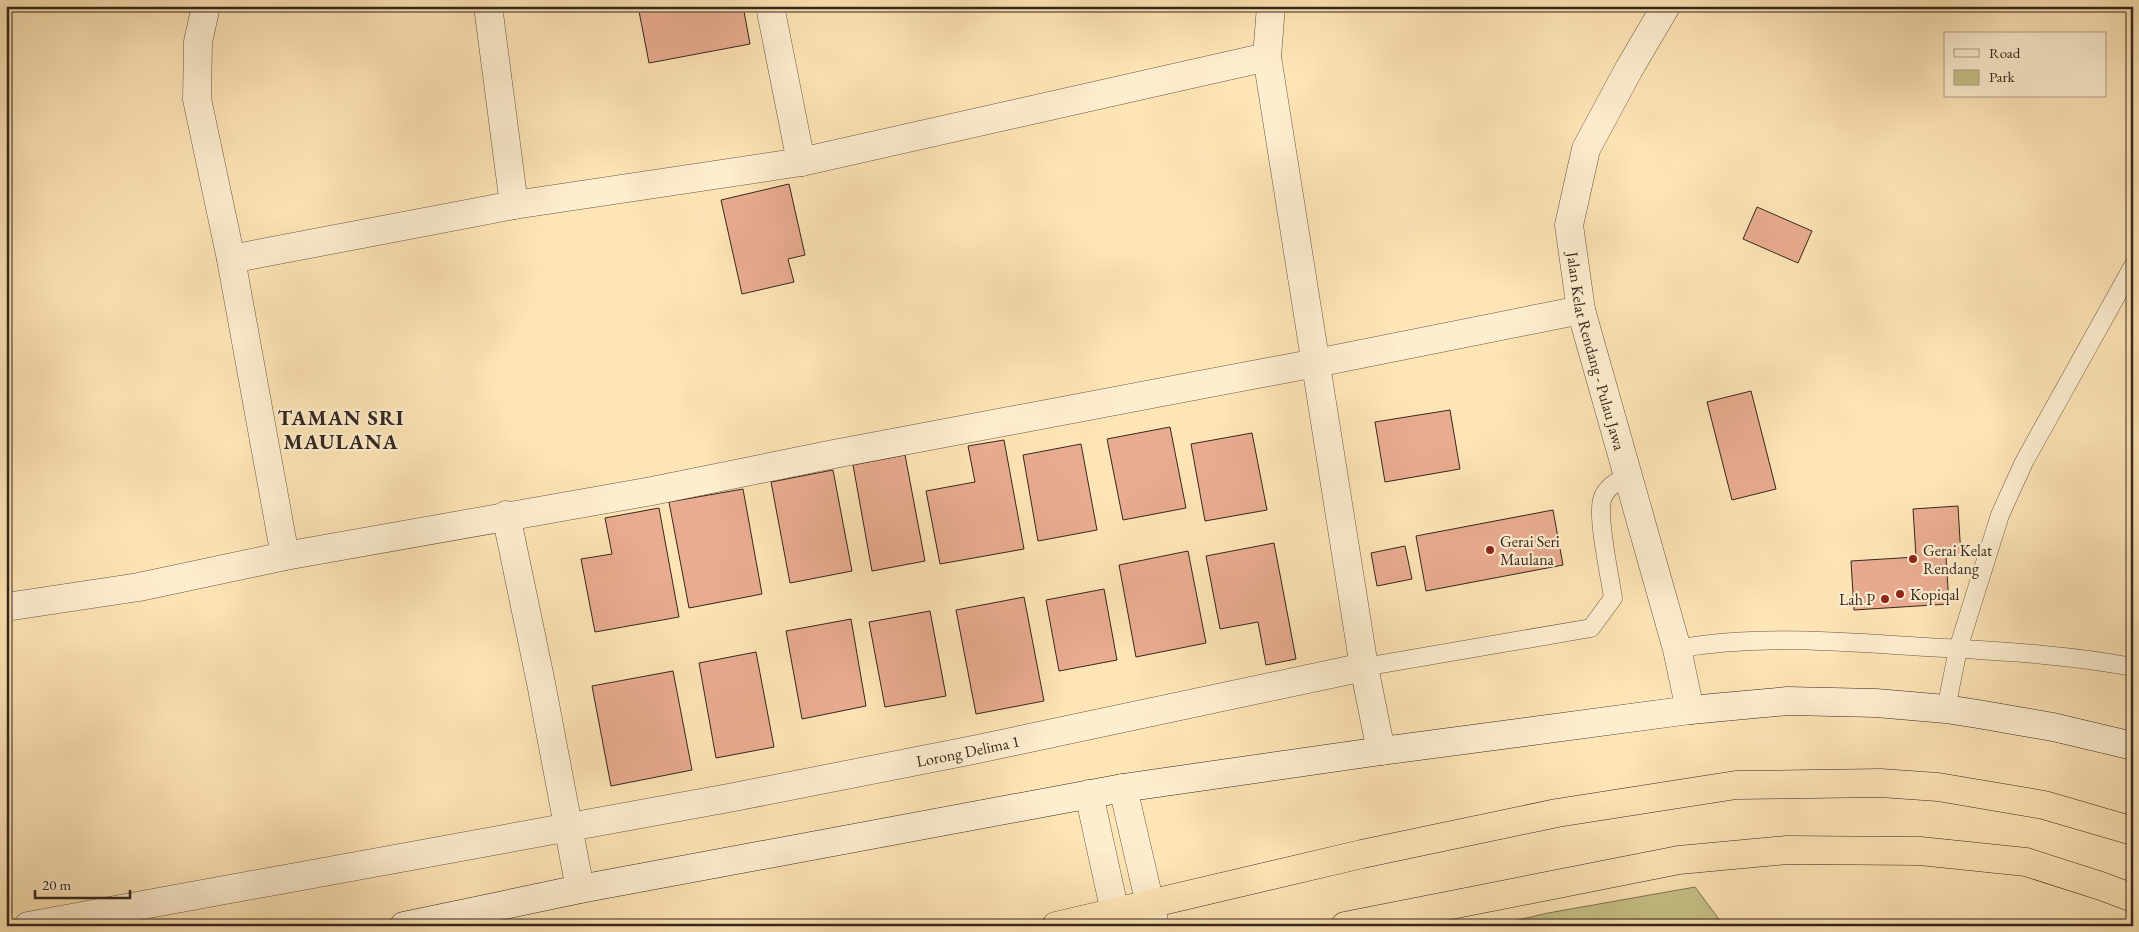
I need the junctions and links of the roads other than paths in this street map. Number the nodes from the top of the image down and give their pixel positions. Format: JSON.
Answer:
{"nodes":[{"id":1,"x":206,"y":6,"type":"edge"},
{"id":2,"x":488,"y":6,"type":"edge"},
{"id":3,"x":770,"y":6,"type":"edge"},
{"id":4,"x":1271,"y":6,"type":"edge"},
{"id":5,"x":1666,"y":6,"type":"edge"},
{"id":6,"x":1267,"y":57,"type":"junction"},
{"id":7,"x":801,"y":162,"type":"junction"},
{"id":8,"x":514,"y":205,"type":"junction"},
{"id":9,"x":231,"y":259,"type":"junction"},
{"id":10,"x":2133,"y":266,"type":"edge"},
{"id":11,"x":1581,"y":310,"type":"junction"},
{"id":12,"x":1316,"y":363,"type":"junction"},
{"id":13,"x":1627,"y":476,"type":"junction"},
{"id":14,"x":506,"y":515,"type":"junction"},
{"id":15,"x":286,"y":556,"type":"junction"},
{"id":16,"x":6,"y":607,"type":"edge"},
{"id":17,"x":1677,"y":649,"type":"junction"},
{"id":18,"x":1958,"y":649,"type":"junction"},
{"id":19,"x":1364,"y":667,"type":"junction"},
{"id":20,"x":2133,"y":667,"type":"edge"},
{"id":21,"x":1946,"y":709,"type":"junction"},
{"id":22,"x":1690,"y":710,"type":"junction"},
{"id":23,"x":2133,"y":746,"type":"edge"},
{"id":24,"x":1381,"y":751,"type":"junction"},
{"id":25,"x":1123,"y":788,"type":"junction"},
{"id":26,"x":1089,"y":794,"type":"junction"},
{"id":27,"x":569,"y":828,"type":"junction"},
{"id":28,"x":2133,"y":831,"type":"edge"},
{"id":29,"x":580,"y":889,"type":"junction"},
{"id":30,"x":2133,"y":898,"type":"edge"},
{"id":31,"x":1152,"y":914,"type":"edge"},
{"id":32,"x":1117,"y":918,"type":"edge"},
{"id":33,"x":28,"y":926,"type":"edge"},
{"id":34,"x":404,"y":926,"type":"edge"},
{"id":35,"x":1056,"y":926,"type":"edge"},
{"id":36,"x":1345,"y":926,"type":"edge"}],
"edges":[{"from":1,"to":9,"type":"street"},
{"from":2,"to":8,"type":"street"},
{"from":3,"to":7,"type":"street"},
{"from":4,"to":6,"type":"street"},
{"from":5,"to":11,"type":"street","name":"Jalan Kelat Rendang - Pulau Jawa"},
{"from":6,"to":7,"type":"street"},
{"from":6,"to":12,"type":"street"},
{"from":7,"to":8,"type":"street"},
{"from":8,"to":9,"type":"street"},
{"from":9,"to":15,"type":"street"},
{"from":10,"to":18,"type":"lane"},
{"from":11,"to":12,"type":"street"},
{"from":11,"to":13,"type":"street","name":"Jalan Kelat Rendang - Pulau Jawa"},
{"from":12,"to":14,"type":"street"},
{"from":12,"to":19,"type":"street"},
{"from":13,"to":17,"type":"street","name":"Jalan Kelat Rendang - Pulau Jawa"},
{"from":13,"to":19,"type":"lane"},
{"from":14,"to":15,"type":"street"},
{"from":14,"to":27,"type":"street"},
{"from":15,"to":16,"type":"street"},
{"from":17,"to":18,"type":"lane"},
{"from":17,"to":22,"type":"street","name":"Jalan Kelat Rendang - Pulau Jawa"},
{"from":18,"to":20,"type":"lane"},
{"from":18,"to":21,"type":"lane"},
{"from":19,"to":24,"type":"street"},
{"from":19,"to":27,"type":"street","name":"Lorong Delima 1"},
{"from":21,"to":22,"type":"street"},
{"from":21,"to":23,"type":"street"},
{"from":22,"to":24,"type":"street"},
{"from":24,"to":25,"type":"street"},
{"from":25,"to":26,"type":"street"},
{"from":25,"to":31,"type":"street"},
{"from":26,"to":29,"type":"street"},
{"from":26,"to":32,"type":"street"},
{"from":27,"to":29,"type":"street"},
{"from":27,"to":33,"type":"street","name":"Lorong Delima 1"},
{"from":28,"to":31,"type":"highway"},
{"from":29,"to":34,"type":"street"},
{"from":30,"to":36,"type":"highway"},
{"from":31,"to":32,"type":"highway"},
{"from":32,"to":35,"type":"highway"}]}
